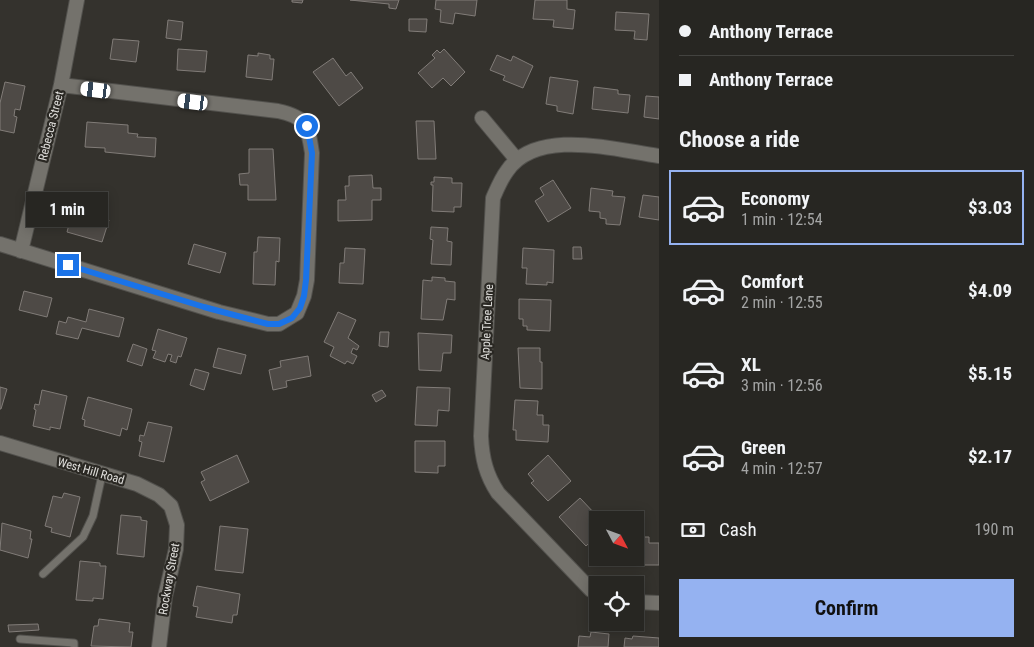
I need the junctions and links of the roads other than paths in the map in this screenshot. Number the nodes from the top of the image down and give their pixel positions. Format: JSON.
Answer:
{"nodes":[{"id":1,"x":77,"y":0,"type":"edge"},
{"id":2,"x":61,"y":85,"type":"junction"},
{"id":3,"x":482,"y":118,"type":"dead end"},
{"id":4,"x":659,"y":156,"type":"edge"},
{"id":5,"x":517,"y":160,"type":"junction"},
{"id":6,"x":0,"y":244,"type":"edge"},
{"id":7,"x":21,"y":250,"type":"junction"},
{"id":8,"x":0,"y":444,"type":"edge"},
{"id":9,"x":102,"y":475,"type":"junction"},
{"id":10,"x":174,"y":512,"type":"joint"},
{"id":11,"x":43,"y":574,"type":"dead end"},
{"id":12,"x":589,"y":588,"type":"edge"},
{"id":13,"x":644,"y":602,"type":"edge"},
{"id":14,"x":659,"y":603,"type":"edge"},
{"id":15,"x":20,"y":639,"type":"dead end"},
{"id":16,"x":74,"y":647,"type":"edge"},
{"id":17,"x":159,"y":647,"type":"edge"}],
"edges":[{"from":1,"to":2,"type":"street","name":"Rebecca Street"},
{"from":2,"to":7,"type":"street","name":"Rebecca Street"},
{"from":2,"to":7,"type":"street"},
{"from":3,"to":5,"type":"street"},
{"from":4,"to":5,"type":"street","name":"Apple Tree Lane"},
{"from":5,"to":12,"type":"street","name":"Apple Tree Lane"},
{"from":6,"to":7,"type":"street"},
{"from":8,"to":9,"type":"street","name":"West Hill Road"},
{"from":9,"to":10,"type":"street","name":"West Hill Road"},
{"from":9,"to":11,"type":"lane"},
{"from":10,"to":17,"type":"street","name":"Rockway Street"},
{"from":13,"to":14,"type":"street"},
{"from":15,"to":16,"type":"lane"}]}
